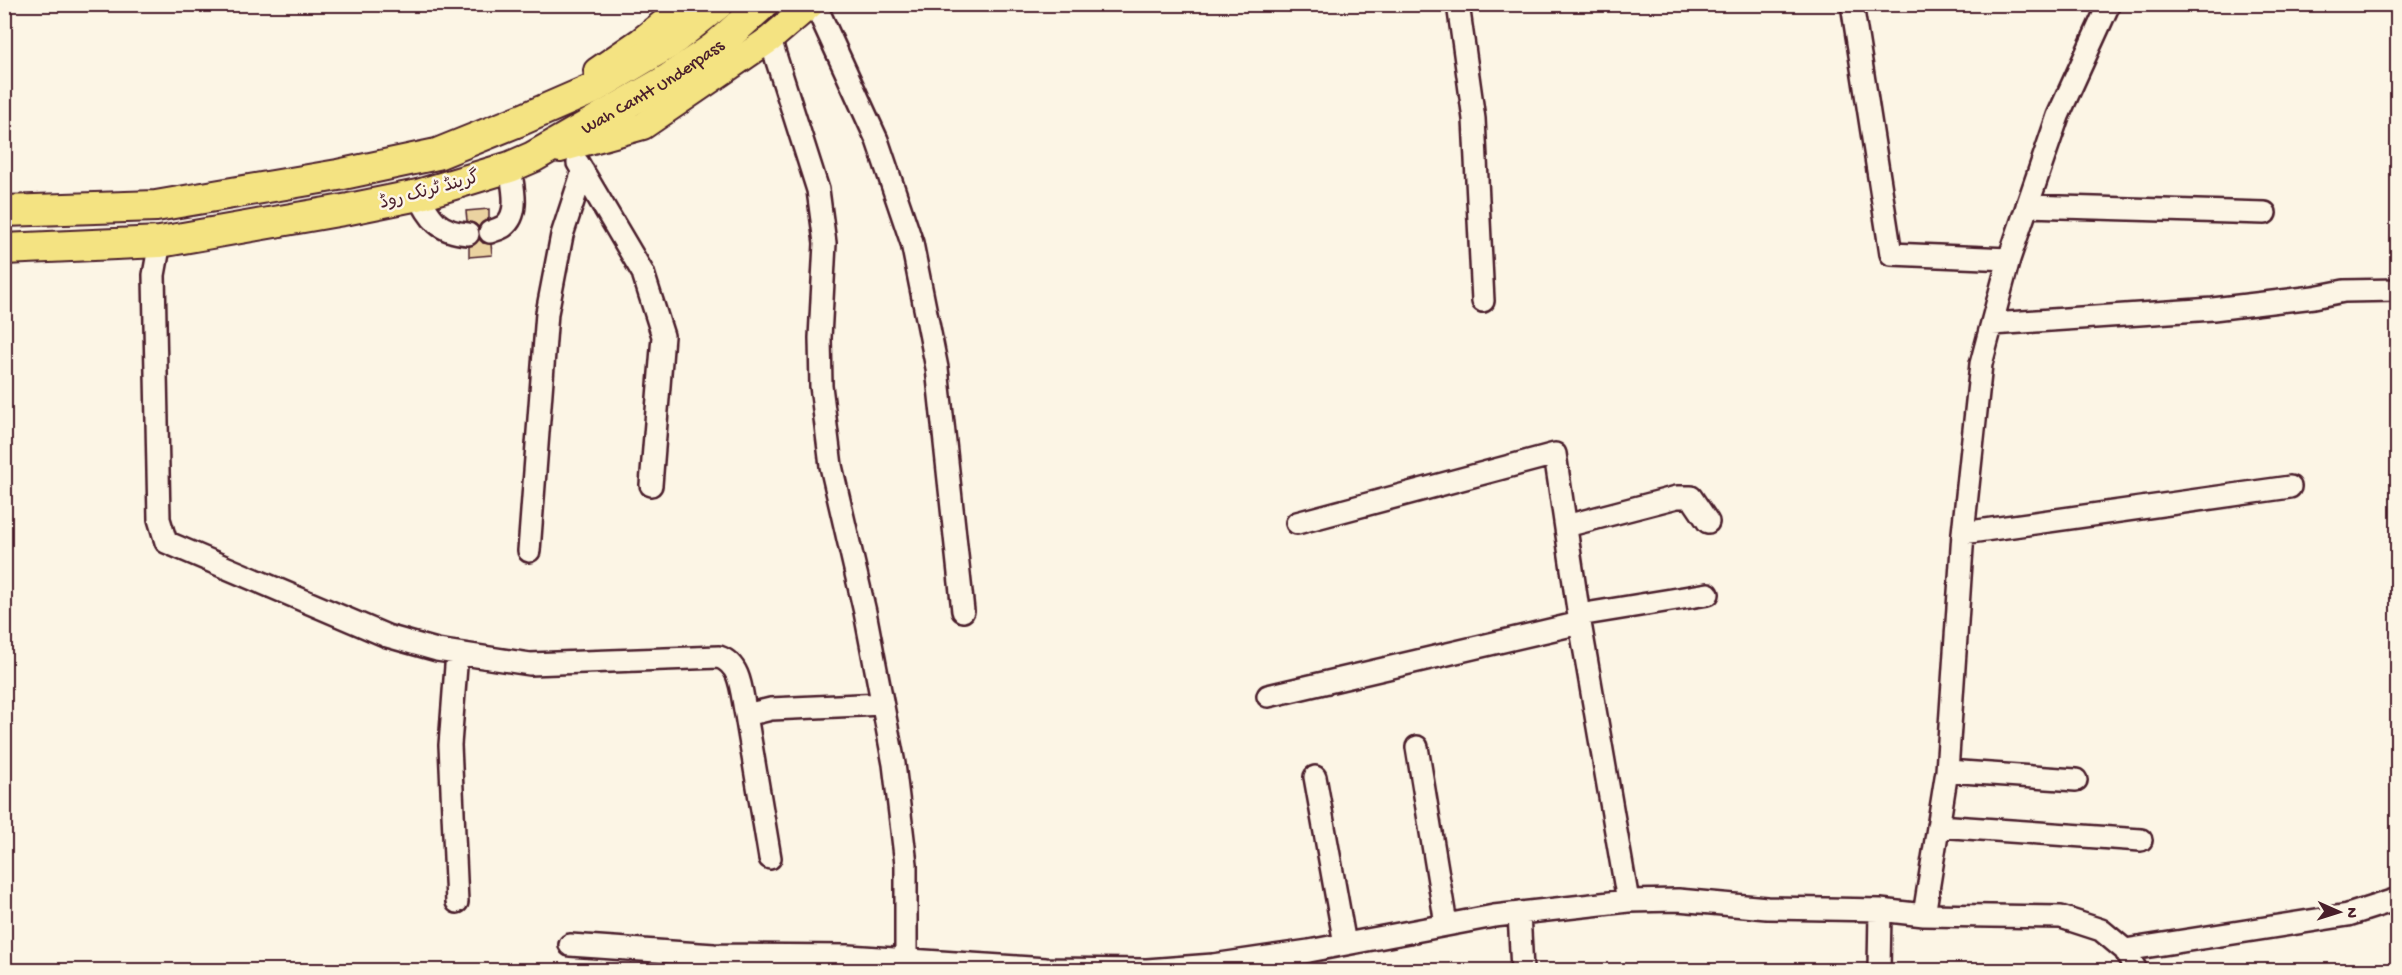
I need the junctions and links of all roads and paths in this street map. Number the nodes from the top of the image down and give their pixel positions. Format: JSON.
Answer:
{"nodes":[{"id":1,"x":687,"y":4,"type":"edge"},
{"id":2,"x":718,"y":4,"type":"edge"},
{"id":3,"x":763,"y":4,"type":"edge"},
{"id":4,"x":813,"y":4,"type":"edge"},
{"id":5,"x":1458,"y":4,"type":"edge"},
{"id":6,"x":1852,"y":4,"type":"edge"},
{"id":7,"x":2109,"y":4,"type":"edge"},
{"id":8,"x":770,"y":39,"type":"junction"},
{"id":9,"x":521,"y":120,"type":"junction"},
{"id":10,"x":568,"y":147,"type":"junction"},
{"id":11,"x":521,"y":162,"type":"junction"},
{"id":12,"x":583,"y":171,"type":"junction"},
{"id":13,"x":418,"y":195,"type":"junction"},
{"id":14,"x":156,"y":206,"type":"junction"},
{"id":15,"x":2027,"y":206,"type":"junction"},
{"id":16,"x":4,"y":211,"type":"edge"},
{"id":17,"x":2265,"y":213,"type":"dead end"},
{"id":18,"x":490,"y":232,"type":"dead end"},
{"id":19,"x":468,"y":234,"type":"dead end"},
{"id":20,"x":160,"y":242,"type":"junction"},
{"id":21,"x":4,"y":249,"type":"edge"},
{"id":22,"x":2009,"y":259,"type":"junction"},
{"id":23,"x":2397,"y":290,"type":"edge"},
{"id":24,"x":1483,"y":301,"type":"dead end"},
{"id":25,"x":1992,"y":324,"type":"junction"},
{"id":26,"x":651,"y":485,"type":"dead end"},
{"id":27,"x":2290,"y":487,"type":"dead end"},
{"id":28,"x":1708,"y":522,"type":"dead end"},
{"id":29,"x":1297,"y":523,"type":"dead end"},
{"id":30,"x":1566,"y":526,"type":"junction"},
{"id":31,"x":1963,"y":533,"type":"junction"},
{"id":32,"x":529,"y":551,"type":"dead end"},
{"id":33,"x":1708,"y":594,"type":"dead end"},
{"id":34,"x":963,"y":611,"type":"dead end"},
{"id":35,"x":1580,"y":619,"type":"junction"},
{"id":36,"x":457,"y":653,"type":"junction"},
{"id":37,"x":1268,"y":696,"type":"dead end"},
{"id":38,"x":882,"y":704,"type":"junction"},
{"id":39,"x":746,"y":715,"type":"junction"},
{"id":40,"x":1418,"y":747,"type":"dead end"},
{"id":41,"x":1947,"y":771,"type":"junction"},
{"id":42,"x":1315,"y":777,"type":"dead end"},
{"id":43,"x":2076,"y":780,"type":"dead end"},
{"id":44,"x":1938,"y":826,"type":"junction"},
{"id":45,"x":2141,"y":840,"type":"dead end"},
{"id":46,"x":770,"y":858,"type":"dead end"},
{"id":47,"x":2397,"y":899,"type":"edge"},
{"id":48,"x":1628,"y":901,"type":"junction"},
{"id":49,"x":457,"y":902,"type":"dead end"},
{"id":50,"x":1880,"y":910,"type":"junction"},
{"id":51,"x":1519,"y":914,"type":"junction"},
{"id":52,"x":1924,"y":915,"type":"junction"},
{"id":53,"x":1446,"y":924,"type":"junction"},
{"id":54,"x":1345,"y":944,"type":"junction"},
{"id":55,"x":570,"y":945,"type":"dead end"},
{"id":56,"x":2125,"y":950,"type":"junction"},
{"id":57,"x":906,"y":959,"type":"junction"},
{"id":58,"x":714,"y":963,"type":"edge"},
{"id":59,"x":848,"y":963,"type":"edge"},
{"id":60,"x":1212,"y":968,"type":"edge"},
{"id":61,"x":1088,"y":970,"type":"edge"},
{"id":62,"x":1522,"y":970,"type":"edge"},
{"id":63,"x":1879,"y":970,"type":"edge"},
{"id":64,"x":2136,"y":970,"type":"edge"}],
"edges":[{"from":1,"to":9,"type":"main road","name":"گرینڈ ٹرنک روڈ"},
{"from":2,"to":9,"type":"highway","name":"Wah Cantt Underpass"},
{"from":3,"to":11,"type":"highway","name":"Wah Cantt Underpass"},
{"from":4,"to":8,"type":"main road","name":"گرینڈ ٹرنک روڈ"},
{"from":4,"to":34,"type":"street"},
{"from":5,"to":24,"type":"street"},
{"from":6,"to":22,"type":"street"},
{"from":7,"to":15,"type":"street"},
{"from":8,"to":10,"type":"main road","name":"گرینڈ ٹرنک روڈ"},
{"from":8,"to":38,"type":"street"},
{"from":9,"to":14,"type":"highway","name":"گرینڈ ٹرنک روڈ"},
{"from":10,"to":11,"type":"main road","name":"گرینڈ ٹرنک روڈ"},
{"from":10,"to":12,"type":"street"},
{"from":11,"to":13,"type":"highway","name":"گرینڈ ٹرنک روڈ"},
{"from":11,"to":18,"type":"street"},
{"from":12,"to":26,"type":"street"},
{"from":12,"to":32,"type":"street"},
{"from":13,"to":19,"type":"street"},
{"from":13,"to":20,"type":"highway","name":"گرینڈ ٹرنک روڈ"},
{"from":14,"to":16,"type":"highway","name":"گرینڈ ٹرنک روڈ"},
{"from":14,"to":20,"type":"highway"},
{"from":15,"to":17,"type":"street"},
{"from":15,"to":22,"type":"street"},
{"from":20,"to":21,"type":"highway","name":"گرینڈ ٹرنک روڈ"},
{"from":20,"to":36,"type":"street"},
{"from":22,"to":25,"type":"street"},
{"from":23,"to":25,"type":"street"},
{"from":25,"to":31,"type":"street"},
{"from":27,"to":31,"type":"street"},
{"from":28,"to":30,"type":"street"},
{"from":29,"to":30,"type":"street"},
{"from":30,"to":35,"type":"street"},
{"from":31,"to":41,"type":"street"},
{"from":33,"to":35,"type":"street"},
{"from":35,"to":37,"type":"street"},
{"from":35,"to":48,"type":"street"},
{"from":36,"to":39,"type":"street"},
{"from":36,"to":49,"type":"street"},
{"from":38,"to":39,"type":"street"},
{"from":38,"to":57,"type":"street"},
{"from":39,"to":46,"type":"street"},
{"from":40,"to":53,"type":"street"},
{"from":41,"to":43,"type":"street"},
{"from":41,"to":44,"type":"street"},
{"from":42,"to":54,"type":"street"},
{"from":44,"to":45,"type":"street"},
{"from":44,"to":52,"type":"street"},
{"from":47,"to":56,"type":"street"},
{"from":48,"to":50,"type":"street"},
{"from":48,"to":51,"type":"street"},
{"from":50,"to":52,"type":"street"},
{"from":50,"to":63,"type":"street"},
{"from":51,"to":53,"type":"street"},
{"from":51,"to":62,"type":"street"},
{"from":52,"to":56,"type":"street"},
{"from":53,"to":54,"type":"street"},
{"from":54,"to":60,"type":"street"},
{"from":55,"to":58,"type":"street"},
{"from":56,"to":64,"type":"street"},
{"from":57,"to":59,"type":"street"},
{"from":57,"to":61,"type":"street"},
{"from":58,"to":59,"type":"street"},
{"from":60,"to":61,"type":"street"}]}
